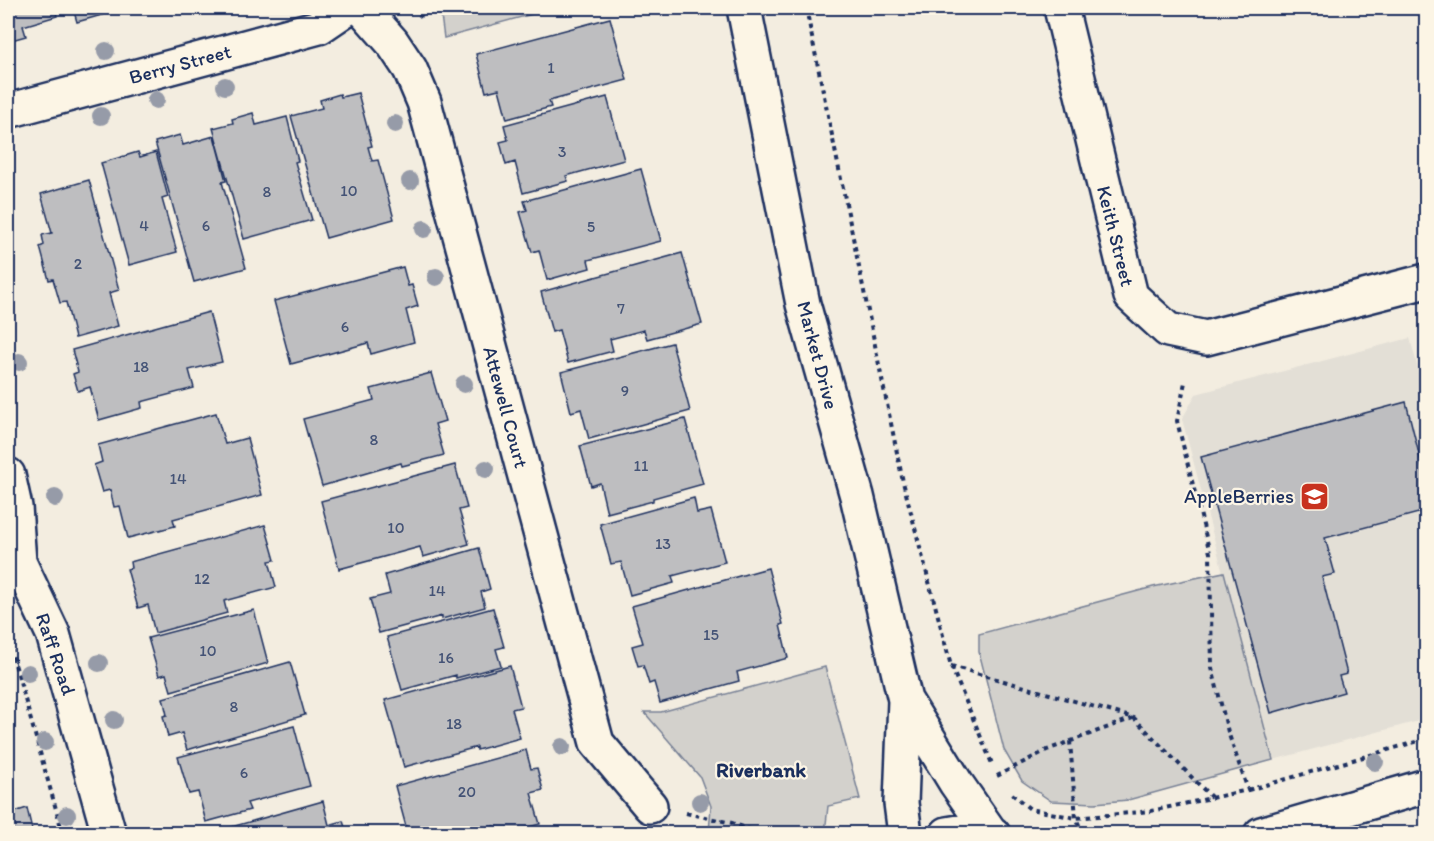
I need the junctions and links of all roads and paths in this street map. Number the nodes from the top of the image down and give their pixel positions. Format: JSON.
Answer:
{"nodes":[{"id":1,"x":347,"y":8,"type":"edge"},
{"id":2,"x":362,"y":8,"type":"edge"},
{"id":3,"x":744,"y":8,"type":"edge"},
{"id":4,"x":806,"y":8,"type":"edge"},
{"id":5,"x":1061,"y":8,"type":"edge"},
{"id":6,"x":8,"y":111,"type":"edge"},
{"id":7,"x":1426,"y":281,"type":"edge"},
{"id":8,"x":1185,"y":382,"type":"dead end"},
{"id":9,"x":8,"y":475,"type":"edge"},
{"id":10,"x":13,"y":564,"type":"edge"},
{"id":11,"x":8,"y":639,"type":"edge"},
{"id":12,"x":951,"y":666,"type":"junction"},
{"id":13,"x":905,"y":700,"type":"junction"},
{"id":14,"x":1134,"y":718,"type":"junction"},
{"id":15,"x":1426,"y":739,"type":"edge"},
{"id":16,"x":1070,"y":741,"type":"junction"},
{"id":17,"x":997,"y":776,"type":"junction"},
{"id":18,"x":956,"y":783,"type":"junction"},
{"id":19,"x":1003,"y":783,"type":"dead end"},
{"id":20,"x":1426,"y":786,"type":"edge"},
{"id":21,"x":1009,"y":790,"type":"dead end"},
{"id":22,"x":1248,"y":790,"type":"junction"},
{"id":23,"x":1212,"y":797,"type":"junction"},
{"id":24,"x":650,"y":806,"type":"joint"},
{"id":25,"x":1076,"y":818,"type":"junction"},
{"id":26,"x":992,"y":833,"type":"edge"},
{"id":27,"x":63,"y":834,"type":"edge"},
{"id":28,"x":109,"y":834,"type":"edge"},
{"id":29,"x":763,"y":834,"type":"edge"},
{"id":30,"x":905,"y":834,"type":"edge"},
{"id":31,"x":947,"y":834,"type":"edge"},
{"id":32,"x":1083,"y":834,"type":"edge"},
{"id":33,"x":1260,"y":834,"type":"edge"}],
"edges":[{"from":1,"to":6,"type":"street","name":"Berry Street"},
{"from":2,"to":24,"type":"street","name":"Attewell Court"},
{"from":3,"to":13,"type":"street","name":"Market Drive"},
{"from":4,"to":12,"type":"path"},
{"from":5,"to":7,"type":"street","name":"Keith Street"},
{"from":8,"to":22,"type":"path"},
{"from":9,"to":10,"type":"street","name":"Raff Road"},
{"from":10,"to":28,"type":"street","name":"Raff Road"},
{"from":11,"to":27,"type":"path"},
{"from":12,"to":14,"type":"path"},
{"from":12,"to":17,"type":"path"},
{"from":13,"to":18,"type":"street","name":"Market Drive"},
{"from":13,"to":30,"type":"street","name":"Market Drive"},
{"from":14,"to":16,"type":"path"},
{"from":14,"to":23,"type":"path"},
{"from":15,"to":22,"type":"path"},
{"from":16,"to":17,"type":"path"},
{"from":16,"to":25,"type":"path"},
{"from":17,"to":18,"type":"path"},
{"from":17,"to":19,"type":"path"},
{"from":18,"to":26,"type":"street","name":"Market Drive"},
{"from":20,"to":33,"type":"street"},
{"from":21,"to":25,"type":"path"},
{"from":22,"to":23,"type":"path"},
{"from":23,"to":25,"type":"path"},
{"from":24,"to":29,"type":"path"},
{"from":25,"to":32,"type":"path"},
{"from":26,"to":31,"type":"street"}]}
